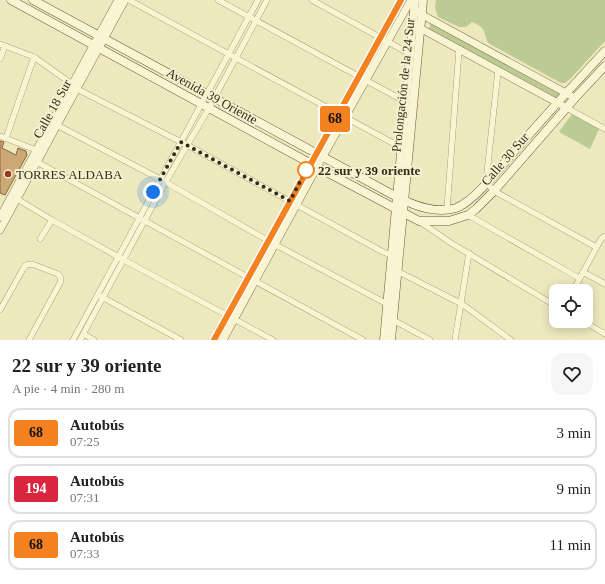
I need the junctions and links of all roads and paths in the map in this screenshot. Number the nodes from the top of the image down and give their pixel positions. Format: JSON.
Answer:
{"nodes":[{"id":1,"x":11,"y":0,"type":"edge"},
{"id":2,"x":33,"y":0,"type":"edge"},
{"id":3,"x":118,"y":0,"type":"edge"},
{"id":4,"x":125,"y":0,"type":"edge"},
{"id":5,"x":129,"y":0,"type":"edge"},
{"id":6,"x":218,"y":0,"type":"edge"},
{"id":7,"x":258,"y":0,"type":"edge"},
{"id":8,"x":267,"y":0,"type":"edge"},
{"id":9,"x":312,"y":0,"type":"edge"},
{"id":10,"x":415,"y":0,"type":"edge"},
{"id":11,"x":423,"y":0,"type":"edge"},
{"id":12,"x":405,"y":1,"type":"edge"},
{"id":13,"x":418,"y":12,"type":"junction"},
{"id":14,"x":249,"y":17,"type":"junction"},
{"id":15,"x":256,"y":21,"type":"junction"},
{"id":16,"x":417,"y":26,"type":"junction"},
{"id":17,"x":101,"y":37,"type":"junction"},
{"id":18,"x":384,"y":39,"type":"junction"},
{"id":19,"x":2,"y":45,"type":"edge"},
{"id":20,"x":96,"y":47,"type":"junction"},
{"id":21,"x":460,"y":50,"type":"junction"},
{"id":22,"x":605,"y":51,"type":"edge"},
{"id":23,"x":229,"y":54,"type":"junction"},
{"id":24,"x":414,"y":56,"type":"junction"},
{"id":25,"x":34,"y":58,"type":"junction"},
{"id":26,"x":236,"y":58,"type":"junction"},
{"id":27,"x":0,"y":59,"type":"edge"},
{"id":28,"x":605,"y":66,"type":"edge"},
{"id":29,"x":498,"y":71,"type":"junction"},
{"id":30,"x":363,"y":77,"type":"junction"},
{"id":31,"x":72,"y":84,"type":"junction"},
{"id":32,"x":77,"y":89,"type":"junction"},
{"id":33,"x":566,"y":92,"type":"junction"},
{"id":34,"x":210,"y":97,"type":"junction"},
{"id":35,"x":575,"y":98,"type":"junction"},
{"id":36,"x":406,"y":102,"type":"junction"},
{"id":37,"x":558,"y":102,"type":"junction"},
{"id":38,"x":205,"y":106,"type":"junction"},
{"id":39,"x":567,"y":108,"type":"junction"},
{"id":40,"x":342,"y":115,"type":"junction"},
{"id":41,"x":55,"y":124,"type":"junction"},
{"id":42,"x":605,"y":129,"type":"edge"},
{"id":43,"x":0,"y":136,"type":"edge"},
{"id":44,"x":6,"y":138,"type":"junction"},
{"id":45,"x":184,"y":144,"type":"junction"},
{"id":46,"x":402,"y":148,"type":"junction"},
{"id":47,"x":36,"y":150,"type":"junction"},
{"id":48,"x":319,"y":155,"type":"junction"},
{"id":49,"x":37,"y":162,"type":"junction"},
{"id":50,"x":313,"y":165,"type":"junction"},
{"id":51,"x":160,"y":179,"type":"junction"},
{"id":52,"x":486,"y":182,"type":"junction"},
{"id":53,"x":166,"y":183,"type":"junction"},
{"id":54,"x":494,"y":191,"type":"junction"},
{"id":55,"x":14,"y":197,"type":"junction"},
{"id":56,"x":400,"y":199,"type":"junction"},
{"id":57,"x":293,"y":203,"type":"junction"},
{"id":58,"x":447,"y":209,"type":"junction"},
{"id":59,"x":399,"y":211,"type":"junction"},
{"id":60,"x":1,"y":214,"type":"edge"},
{"id":61,"x":468,"y":215,"type":"junction"},
{"id":62,"x":52,"y":220,"type":"junction"},
{"id":63,"x":142,"y":220,"type":"junction"},
{"id":64,"x":419,"y":221,"type":"junction"},
{"id":65,"x":0,"y":230,"type":"edge"},
{"id":66,"x":604,"y":236,"type":"edge"},
{"id":67,"x":40,"y":239,"type":"dead end"},
{"id":68,"x":271,"y":242,"type":"junction"},
{"id":69,"x":596,"y":247,"type":"junction"},
{"id":70,"x":469,"y":254,"type":"junction"},
{"id":71,"x":392,"y":255,"type":"junction"},
{"id":72,"x":118,"y":257,"type":"junction"},
{"id":73,"x":124,"y":260,"type":"junction"},
{"id":74,"x":397,"y":271,"type":"junction"},
{"id":75,"x":583,"y":272,"type":"junction"},
{"id":76,"x":248,"y":277,"type":"junction"},
{"id":77,"x":579,"y":278,"type":"junction"},
{"id":78,"x":255,"y":281,"type":"junction"},
{"id":79,"x":576,"y":284,"type":"edge"},
{"id":80,"x":605,"y":284,"type":"edge"},
{"id":81,"x":97,"y":295,"type":"junction"},
{"id":82,"x":103,"y":298,"type":"junction"},
{"id":83,"x":549,"y":302,"type":"edge"},
{"id":84,"x":462,"y":304,"type":"junction"},
{"id":85,"x":391,"y":305,"type":"junction"},
{"id":86,"x":0,"y":310,"type":"edge"},
{"id":87,"x":227,"y":315,"type":"junction"},
{"id":88,"x":234,"y":319,"type":"junction"},
{"id":89,"x":393,"y":320,"type":"junction"},
{"id":90,"x":593,"y":327,"type":"edge"},
{"id":91,"x":84,"y":334,"type":"junction"},
{"id":92,"x":605,"y":334,"type":"edge"},
{"id":93,"x":29,"y":340,"type":"edge"},
{"id":94,"x":73,"y":340,"type":"edge"},
{"id":95,"x":80,"y":340,"type":"edge"},
{"id":96,"x":94,"y":340,"type":"edge"},
{"id":97,"x":181,"y":340,"type":"edge"},
{"id":98,"x":214,"y":340,"type":"edge"},
{"id":99,"x":223,"y":340,"type":"edge"},
{"id":100,"x":273,"y":340,"type":"edge"},
{"id":101,"x":363,"y":340,"type":"edge"},
{"id":102,"x":384,"y":340,"type":"edge"},
{"id":103,"x":391,"y":340,"type":"edge"},
{"id":104,"x":430,"y":340,"type":"edge"},
{"id":105,"x":455,"y":340,"type":"edge"},
{"id":106,"x":511,"y":340,"type":"edge"}],
"edges":[{"from":1,"to":20,"type":"main road","name":"Avenida 39 Oriente"},
{"from":2,"to":17,"type":"main road","name":"Avenida 39 Oriente"},
{"from":3,"to":17,"type":"street","name":"Calle 18 Sur"},
{"from":4,"to":17,"type":"street","name":"Calle 18 Sur"},
{"from":5,"to":23,"type":"street"},
{"from":6,"to":14,"type":"street"},
{"from":7,"to":14,"type":"street"},
{"from":8,"to":15,"type":"street"},
{"from":9,"to":18,"type":"street"},
{"from":10,"to":13,"type":"main road","name":"Prolongación de la 24 Sur"},
{"from":11,"to":13,"type":"main road","name":"Prolongación de la 24 Sur"},
{"from":12,"to":13,"type":"street"},
{"from":12,"to":18,"type":"street"},
{"from":13,"to":16,"type":"main road","name":"Prolongación de la 24 Sur"},
{"from":13,"to":33,"type":"street"},
{"from":14,"to":15,"type":"street"},
{"from":14,"to":23,"type":"street"},
{"from":15,"to":26,"type":"street"},
{"from":15,"to":30,"type":"street"},
{"from":16,"to":21,"type":"street"},
{"from":16,"to":24,"type":"main road","name":"Prolongación de la 24 Sur"},
{"from":17,"to":20,"type":"street","name":"Calle 18 Sur"},
{"from":17,"to":34,"type":"main road","name":"Avenida 39 Oriente"},
{"from":18,"to":24,"type":"street"},
{"from":18,"to":30,"type":"street"},
{"from":19,"to":25,"type":"street"},
{"from":19,"to":27,"type":"street"},
{"from":20,"to":31,"type":"street","name":"Calle 18 Sur"},
{"from":20,"to":32,"type":"street","name":"Calle 18 Sur"},
{"from":20,"to":38,"type":"main road","name":"Avenida 39 Oriente"},
{"from":21,"to":29,"type":"street"},
{"from":21,"to":58,"type":"street"},
{"from":22,"to":33,"type":"main road","name":"Calle 30 Sur"},
{"from":23,"to":26,"type":"street"},
{"from":23,"to":34,"type":"street"},
{"from":24,"to":36,"type":"main road","name":"Prolongación de la 24 Sur"},
{"from":24,"to":56,"type":"main road","name":"Prolongación de la 24 Sur"},
{"from":25,"to":31,"type":"street"},
{"from":25,"to":44,"type":"street"},
{"from":26,"to":34,"type":"street"},
{"from":26,"to":40,"type":"street"},
{"from":28,"to":35,"type":"main road","name":"Calle 30 Sur"},
{"from":29,"to":37,"type":"street"},
{"from":29,"to":52,"type":"street"},
{"from":30,"to":36,"type":"street"},
{"from":30,"to":40,"type":"street"},
{"from":31,"to":41,"type":"street","name":"Calle 18 Sur"},
{"from":32,"to":41,"type":"street","name":"Calle 18 Sur"},
{"from":32,"to":45,"type":"street"},
{"from":33,"to":35,"type":"street"},
{"from":33,"to":37,"type":"main road","name":"Calle 30 Sur"},
{"from":34,"to":38,"type":"street"},
{"from":34,"to":48,"type":"main road","name":"Avenida 39 Oriente"},
{"from":35,"to":39,"type":"main road","name":"Calle 30 Sur"},
{"from":36,"to":46,"type":"main road","name":"Prolongación de la 24 Sur"},
{"from":37,"to":39,"type":"street"},
{"from":37,"to":52,"type":"main road","name":"Calle 30 Sur"},
{"from":38,"to":45,"type":"street"},
{"from":38,"to":50,"type":"main road","name":"Avenida 39 Oriente"},
{"from":39,"to":42,"type":"street"},
{"from":39,"to":54,"type":"main road","name":"Calle 30 Sur"},
{"from":40,"to":46,"type":"street"},
{"from":40,"to":48,"type":"street"},
{"from":41,"to":47,"type":"street","name":"Calle 18 Sur"},
{"from":41,"to":49,"type":"street","name":"Calle 18 Sur"},
{"from":41,"to":51,"type":"street"},
{"from":43,"to":44,"type":"street"},
{"from":44,"to":47,"type":"street"},
{"from":45,"to":51,"type":"street"},
{"from":45,"to":53,"type":"street"},
{"from":45,"to":57,"type":"street"},
{"from":46,"to":56,"type":"main road","name":"Prolongación de la 24 Sur"},
{"from":47,"to":55,"type":"street","name":"Calle 18 Sur"},
{"from":48,"to":50,"type":"street"},
{"from":48,"to":56,"type":"main road","name":"Avenida 39 Oriente"},
{"from":49,"to":55,"type":"street","name":"Calle 18 Sur"},
{"from":49,"to":63,"type":"street"},
{"from":50,"to":57,"type":"street"},
{"from":50,"to":59,"type":"main road","name":"Avenida 39 Oriente"},
{"from":51,"to":53,"type":"street"},
{"from":51,"to":63,"type":"street"},
{"from":52,"to":54,"type":"street"},
{"from":52,"to":58,"type":"main road","name":"Calle 30 Sur"},
{"from":53,"to":63,"type":"street"},
{"from":53,"to":68,"type":"street"},
{"from":54,"to":61,"type":"main road","name":"Calle 30 Sur"},
{"from":54,"to":69,"type":"street"},
{"from":55,"to":60,"type":"street","name":"Calle 18 Sur"},
{"from":55,"to":62,"type":"street"},
{"from":55,"to":65,"type":"street","name":"Calle 18 Sur"},
{"from":56,"to":58,"type":"main road","name":"Calle 30 Sur"},
{"from":56,"to":59,"type":"main road","name":"Prolongación de la 24 Sur"},
{"from":57,"to":68,"type":"street"},
{"from":57,"to":71,"type":"street"},
{"from":59,"to":64,"type":"main road","name":"Calle 30 Sur"},
{"from":59,"to":71,"type":"main road","name":"Prolongación de la 24 Sur"},
{"from":59,"to":74,"type":"main road","name":"Prolongación de la 24 Sur"},
{"from":61,"to":64,"type":"main road","name":"Calle 30 Sur"},
{"from":61,"to":77,"type":"street"},
{"from":62,"to":67,"type":"street"},
{"from":62,"to":72,"type":"street"},
{"from":63,"to":72,"type":"street"},
{"from":63,"to":73,"type":"street"},
{"from":63,"to":76,"type":"street"},
{"from":64,"to":70,"type":"street"},
{"from":66,"to":69,"type":"street"},
{"from":68,"to":76,"type":"street"},
{"from":68,"to":78,"type":"street"},
{"from":68,"to":85,"type":"street"},
{"from":69,"to":75,"type":"street"},
{"from":70,"to":83,"type":"street"},
{"from":70,"to":84,"type":"street"},
{"from":71,"to":85,"type":"main road","name":"Prolongación de la 24 Sur"},
{"from":72,"to":73,"type":"street"},
{"from":72,"to":81,"type":"street"},
{"from":73,"to":82,"type":"street"},
{"from":73,"to":87,"type":"street"},
{"from":74,"to":84,"type":"street"},
{"from":74,"to":85,"type":"main road","name":"Prolongación de la 24 Sur"},
{"from":75,"to":77,"type":"street"},
{"from":75,"to":80,"type":"street"},
{"from":76,"to":78,"type":"street"},
{"from":76,"to":87,"type":"street"},
{"from":77,"to":79,"type":"street"},
{"from":78,"to":88,"type":"street"},
{"from":78,"to":101,"type":"street"},
{"from":81,"to":82,"type":"street"},
{"from":81,"to":94,"type":"street"},
{"from":82,"to":91,"type":"street"},
{"from":82,"to":97,"type":"street"},
{"from":84,"to":105,"type":"street"},
{"from":84,"to":106,"type":"street"},
{"from":85,"to":89,"type":"main road","name":"Prolongación de la 24 Sur"},
{"from":85,"to":102,"type":"main road","name":"Prolongación de la 24 Sur"},
{"from":86,"to":93,"type":"street"},
{"from":87,"to":88,"type":"street"},
{"from":87,"to":98,"type":"street"},
{"from":88,"to":99,"type":"street"},
{"from":88,"to":100,"type":"street"},
{"from":89,"to":103,"type":"main road","name":"Prolongación de la 24 Sur"},
{"from":89,"to":104,"type":"street"},
{"from":90,"to":92,"type":"street"},
{"from":91,"to":95,"type":"street"},
{"from":91,"to":96,"type":"street"}]}
